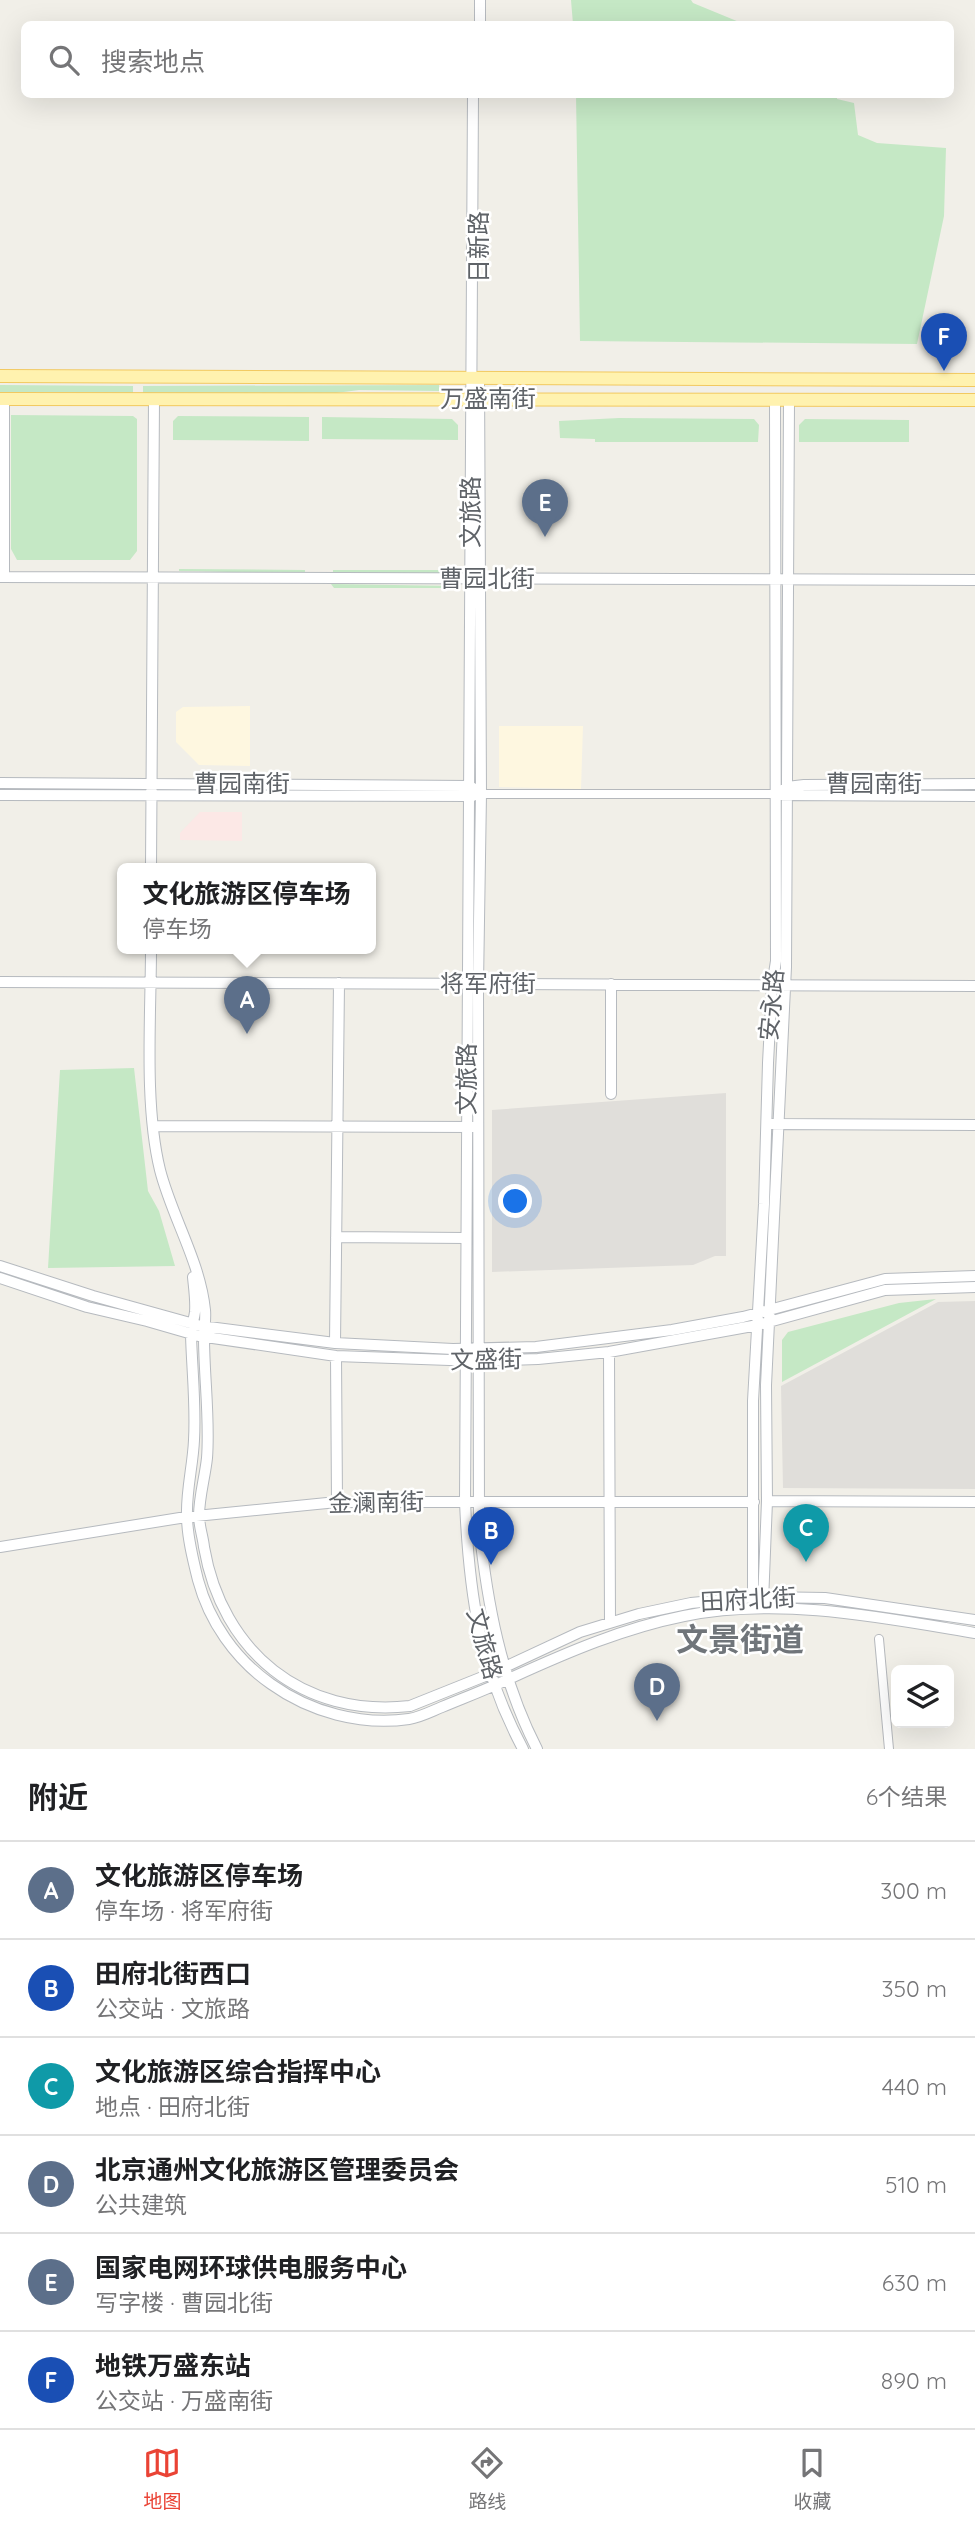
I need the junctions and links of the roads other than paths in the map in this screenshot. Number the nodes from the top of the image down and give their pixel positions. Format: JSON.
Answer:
{"nodes":[{"id":1,"x":474,"y":0,"type":"edge"},
{"id":2,"x":480,"y":0,"type":"edge"},
{"id":3,"x":474,"y":21,"type":"edge"},
{"id":4,"x":480,"y":21,"type":"edge"},
{"id":5,"x":473,"y":98,"type":"edge"},
{"id":6,"x":480,"y":98,"type":"edge"},
{"id":7,"x":0,"y":376,"type":"edge"},
{"id":8,"x":476,"y":379,"type":"junction"},
{"id":9,"x":975,"y":380,"type":"edge"},
{"id":10,"x":2,"y":399,"type":"edge"},
{"id":11,"x":155,"y":399,"type":"junction"},
{"id":12,"x":475,"y":399,"type":"junction"},
{"id":13,"x":975,"y":400,"type":"edge"},
{"id":14,"x":782,"y":401,"type":"junction"},
{"id":15,"x":2,"y":577,"type":"edge"},
{"id":16,"x":775,"y":578,"type":"junction"},
{"id":17,"x":787,"y":578,"type":"junction"},
{"id":18,"x":152,"y":579,"type":"junction"},
{"id":19,"x":475,"y":580,"type":"junction"},
{"id":20,"x":975,"y":580,"type":"edge"},
{"id":21,"x":0,"y":783,"type":"edge"},
{"id":22,"x":151,"y":783,"type":"junction"},
{"id":23,"x":975,"y":784,"type":"edge"},
{"id":24,"x":473,"y":792,"type":"junction"},
{"id":25,"x":783,"y":792,"type":"junction"},
{"id":26,"x":0,"y":795,"type":"edge"},
{"id":27,"x":151,"y":796,"type":"junction"},
{"id":28,"x":975,"y":796,"type":"edge"},
{"id":29,"x":151,"y":863,"type":"edge"},
{"id":30,"x":151,"y":954,"type":"edge"},
{"id":31,"x":0,"y":982,"type":"edge"},
{"id":32,"x":151,"y":983,"type":"junction"},
{"id":33,"x":339,"y":983,"type":"junction"},
{"id":34,"x":473,"y":984,"type":"junction"},
{"id":35,"x":611,"y":984,"type":"junction"},
{"id":36,"x":784,"y":985,"type":"junction"},
{"id":37,"x":772,"y":986,"type":"junction"},
{"id":38,"x":975,"y":986,"type":"edge"},
{"id":39,"x":611,"y":1094,"type":"dead end"},
{"id":40,"x":766,"y":1124,"type":"junction"},
{"id":41,"x":779,"y":1124,"type":"junction"},
{"id":42,"x":975,"y":1125,"type":"edge"},
{"id":43,"x":154,"y":1126,"type":"junction"},
{"id":44,"x":337,"y":1126,"type":"junction"},
{"id":45,"x":467,"y":1126,"type":"junction"},
{"id":46,"x":479,"y":1127,"type":"junction"},
{"id":47,"x":180,"y":1223,"type":"junction"},
{"id":48,"x":336,"y":1237,"type":"junction"},
{"id":49,"x":466,"y":1237,"type":"junction"},
{"id":50,"x":2,"y":1273,"type":"edge"},
{"id":51,"x":975,"y":1276,"type":"edge"},
{"id":52,"x":975,"y":1287,"type":"edge"},
{"id":53,"x":771,"y":1309,"type":"junction"},
{"id":54,"x":758,"y":1313,"type":"junction"},
{"id":55,"x":770,"y":1322,"type":"junction"},
{"id":56,"x":758,"y":1325,"type":"junction"},
{"id":57,"x":192,"y":1329,"type":"junction"},
{"id":58,"x":204,"y":1332,"type":"junction"},
{"id":59,"x":335,"y":1343,"type":"junction"},
{"id":60,"x":472,"y":1349,"type":"junction"},
{"id":61,"x":609,"y":1352,"type":"junction"},
{"id":62,"x":336,"y":1356,"type":"junction"},
{"id":63,"x":466,"y":1361,"type":"junction"},
{"id":64,"x":478,"y":1361,"type":"junction"},
{"id":65,"x":478,"y":1501,"type":"junction"},
{"id":66,"x":766,"y":1501,"type":"junction"},
{"id":67,"x":464,"y":1502,"type":"junction"},
{"id":68,"x":754,"y":1502,"type":"junction"},
{"id":69,"x":975,"y":1502,"type":"edge"},
{"id":70,"x":337,"y":1503,"type":"junction"},
{"id":71,"x":609,"y":1503,"type":"junction"},
{"id":72,"x":199,"y":1516,"type":"junction"},
{"id":73,"x":187,"y":1517,"type":"junction"},
{"id":74,"x":0,"y":1547,"type":"edge"},
{"id":75,"x":759,"y":1603,"type":"junction"},
{"id":76,"x":975,"y":1620,"type":"edge"},
{"id":77,"x":610,"y":1623,"type":"junction"},
{"id":78,"x":975,"y":1633,"type":"edge"},
{"id":79,"x":879,"y":1639,"type":"dead end"},
{"id":80,"x":503,"y":1667,"type":"junction"},
{"id":81,"x":490,"y":1674,"type":"junction"},
{"id":82,"x":508,"y":1679,"type":"junction"},
{"id":83,"x":494,"y":1686,"type":"junction"},
{"id":84,"x":523,"y":1749,"type":"edge"},
{"id":85,"x":537,"y":1749,"type":"edge"},
{"id":86,"x":889,"y":1749,"type":"edge"}],
"edges":[{"from":1,"to":3,"type":"main road"},
{"from":2,"to":4,"type":"main road"},
{"from":5,"to":8,"type":"main road","name":"日新路"},
{"from":6,"to":8,"type":"main road","name":"日新路"},
{"from":7,"to":8,"type":"main road","name":"万盛南街"},
{"from":8,"to":9,"type":"main road","name":"万盛南街"},
{"from":8,"to":12,"type":"main road","name":"日新路"},
{"from":10,"to":11,"type":"main road","name":"万盛南街"},
{"from":10,"to":15,"type":"main road"},
{"from":11,"to":12,"type":"main road","name":"万盛南街"},
{"from":11,"to":18,"type":"main road"},
{"from":12,"to":14,"type":"main road","name":"万盛南街"},
{"from":12,"to":19,"type":"main road","name":"文旅路"},
{"from":13,"to":14,"type":"main road","name":"万盛南街"},
{"from":14,"to":16,"type":"main road","name":"安永路"},
{"from":14,"to":17,"type":"main road","name":"安永路"},
{"from":15,"to":18,"type":"main road","name":"曹园北街"},
{"from":16,"to":17,"type":"main road","name":"曹园北街"},
{"from":16,"to":19,"type":"main road","name":"曹园北街"},
{"from":16,"to":25,"type":"main road","name":"安永路"},
{"from":17,"to":20,"type":"main road","name":"曹园北街"},
{"from":17,"to":25,"type":"main road","name":"安永路"},
{"from":18,"to":19,"type":"main road","name":"曹园北街"},
{"from":18,"to":22,"type":"main road"},
{"from":19,"to":24,"type":"main road","name":"文旅路"},
{"from":21,"to":22,"type":"main road","name":"曹园南街"},
{"from":22,"to":24,"type":"main road","name":"曹园南街"},
{"from":22,"to":27,"type":"main road"},
{"from":23,"to":25,"type":"main road","name":"曹园南街"},
{"from":24,"to":25,"type":"street","name":"曹园南街"},
{"from":24,"to":27,"type":"main road","name":"曹园南街"},
{"from":24,"to":34,"type":"main road","name":"文旅路"},
{"from":25,"to":28,"type":"main road","name":"曹园南街"},
{"from":25,"to":36,"type":"main road","name":"安永路"},
{"from":25,"to":37,"type":"main road","name":"安永路"},
{"from":26,"to":27,"type":"main road","name":"曹园南街"},
{"from":27,"to":29,"type":"main road"},
{"from":30,"to":32,"type":"main road"},
{"from":31,"to":32,"type":"main road","name":"将军府街"},
{"from":32,"to":33,"type":"main road","name":"将军府街"},
{"from":32,"to":43,"type":"main road"},
{"from":33,"to":34,"type":"main road","name":"将军府街"},
{"from":33,"to":44,"type":"main road"},
{"from":34,"to":35,"type":"main road","name":"将军府街"},
{"from":34,"to":45,"type":"main road","name":"文旅路"},
{"from":34,"to":46,"type":"main road","name":"文旅路"},
{"from":35,"to":37,"type":"main road","name":"将军府街"},
{"from":35,"to":39,"type":"main road"},
{"from":36,"to":37,"type":"main road","name":"将军府街"},
{"from":36,"to":38,"type":"main road","name":"将军府街"},
{"from":36,"to":41,"type":"main road","name":"安永路"},
{"from":37,"to":40,"type":"main road","name":"安永路"},
{"from":40,"to":41,"type":"main road"},
{"from":40,"to":54,"type":"main road","name":"安永路"},
{"from":41,"to":42,"type":"main road"},
{"from":41,"to":53,"type":"main road","name":"安永路"},
{"from":43,"to":44,"type":"main road"},
{"from":43,"to":47,"type":"main road"},
{"from":44,"to":45,"type":"main road"},
{"from":44,"to":48,"type":"main road"},
{"from":45,"to":46,"type":"main road"},
{"from":45,"to":49,"type":"main road","name":"文旅路"},
{"from":46,"to":60,"type":"main road","name":"文旅路"},
{"from":47,"to":57,"type":"main road","name":"田府北街"},
{"from":47,"to":58,"type":"main road","name":"田府北街"},
{"from":48,"to":49,"type":"main road"},
{"from":48,"to":59,"type":"main road"},
{"from":49,"to":60,"type":"main road","name":"文旅路"},
{"from":50,"to":57,"type":"main road","name":"文盛街"},
{"from":51,"to":53,"type":"main road","name":"文盛街"},
{"from":52,"to":55,"type":"main road","name":"文盛街"},
{"from":53,"to":54,"type":"main road","name":"文盛街"},
{"from":53,"to":55,"type":"main road","name":"安永路"},
{"from":54,"to":56,"type":"main road","name":"安永路"},
{"from":54,"to":60,"type":"main road","name":"文盛街"},
{"from":55,"to":56,"type":"main road","name":"文盛街"},
{"from":55,"to":66,"type":"main road","name":"安永路"},
{"from":56,"to":61,"type":"main road","name":"文盛街"},
{"from":56,"to":68,"type":"main road","name":"安永路"},
{"from":57,"to":58,"type":"main road","name":"文盛街"},
{"from":57,"to":73,"type":"main road","name":"田府北街"},
{"from":58,"to":59,"type":"main road","name":"文盛街"},
{"from":58,"to":62,"type":"main road","name":"文盛街"},
{"from":58,"to":72,"type":"main road","name":"田府北街"},
{"from":59,"to":60,"type":"main road","name":"文盛街"},
{"from":60,"to":63,"type":"main road","name":"文旅路"},
{"from":60,"to":64,"type":"main road","name":"文旅路"},
{"from":61,"to":64,"type":"main road","name":"文盛街"},
{"from":61,"to":71,"type":"main road"},
{"from":62,"to":63,"type":"main road","name":"文盛街"},
{"from":62,"to":70,"type":"main road"},
{"from":63,"to":64,"type":"main road","name":"文盛街"},
{"from":63,"to":67,"type":"main road","name":"文旅路"},
{"from":64,"to":65,"type":"main road","name":"文旅路"},
{"from":65,"to":67,"type":"main road","name":"金澜南街"},
{"from":65,"to":71,"type":"main road","name":"金澜南街"},
{"from":65,"to":80,"type":"main road","name":"文旅路"},
{"from":66,"to":69,"type":"main road"},
{"from":66,"to":75,"type":"main road","name":"安永路"},
{"from":67,"to":70,"type":"main road","name":"金澜南街"},
{"from":67,"to":81,"type":"main road","name":"文旅路"},
{"from":68,"to":71,"type":"main road","name":"金澜南街"},
{"from":68,"to":75,"type":"main road","name":"安永路"},
{"from":70,"to":72,"type":"main road","name":"金澜南街"},
{"from":71,"to":77,"type":"main road"},
{"from":72,"to":73,"type":"main road","name":"金澜南街"},
{"from":72,"to":81,"type":"main road","name":"田府北街"},
{"from":73,"to":74,"type":"main road","name":"金澜南街"},
{"from":73,"to":83,"type":"main road","name":"田府北街"},
{"from":75,"to":76,"type":"main road","name":"田府北街"},
{"from":75,"to":77,"type":"main road","name":"田府北街"},
{"from":75,"to":78,"type":"main road","name":"田府北街"},
{"from":75,"to":82,"type":"main road","name":"田府北街"},
{"from":77,"to":80,"type":"main road","name":"田府北街"},
{"from":79,"to":86,"type":"street"},
{"from":80,"to":81,"type":"main road","name":"田府北街"},
{"from":80,"to":82,"type":"main road","name":"文旅路"},
{"from":81,"to":83,"type":"main road","name":"文旅路"},
{"from":82,"to":83,"type":"main road","name":"田府北街"},
{"from":82,"to":85,"type":"main road","name":"文旅路"},
{"from":83,"to":84,"type":"main road","name":"文旅路"}]}
